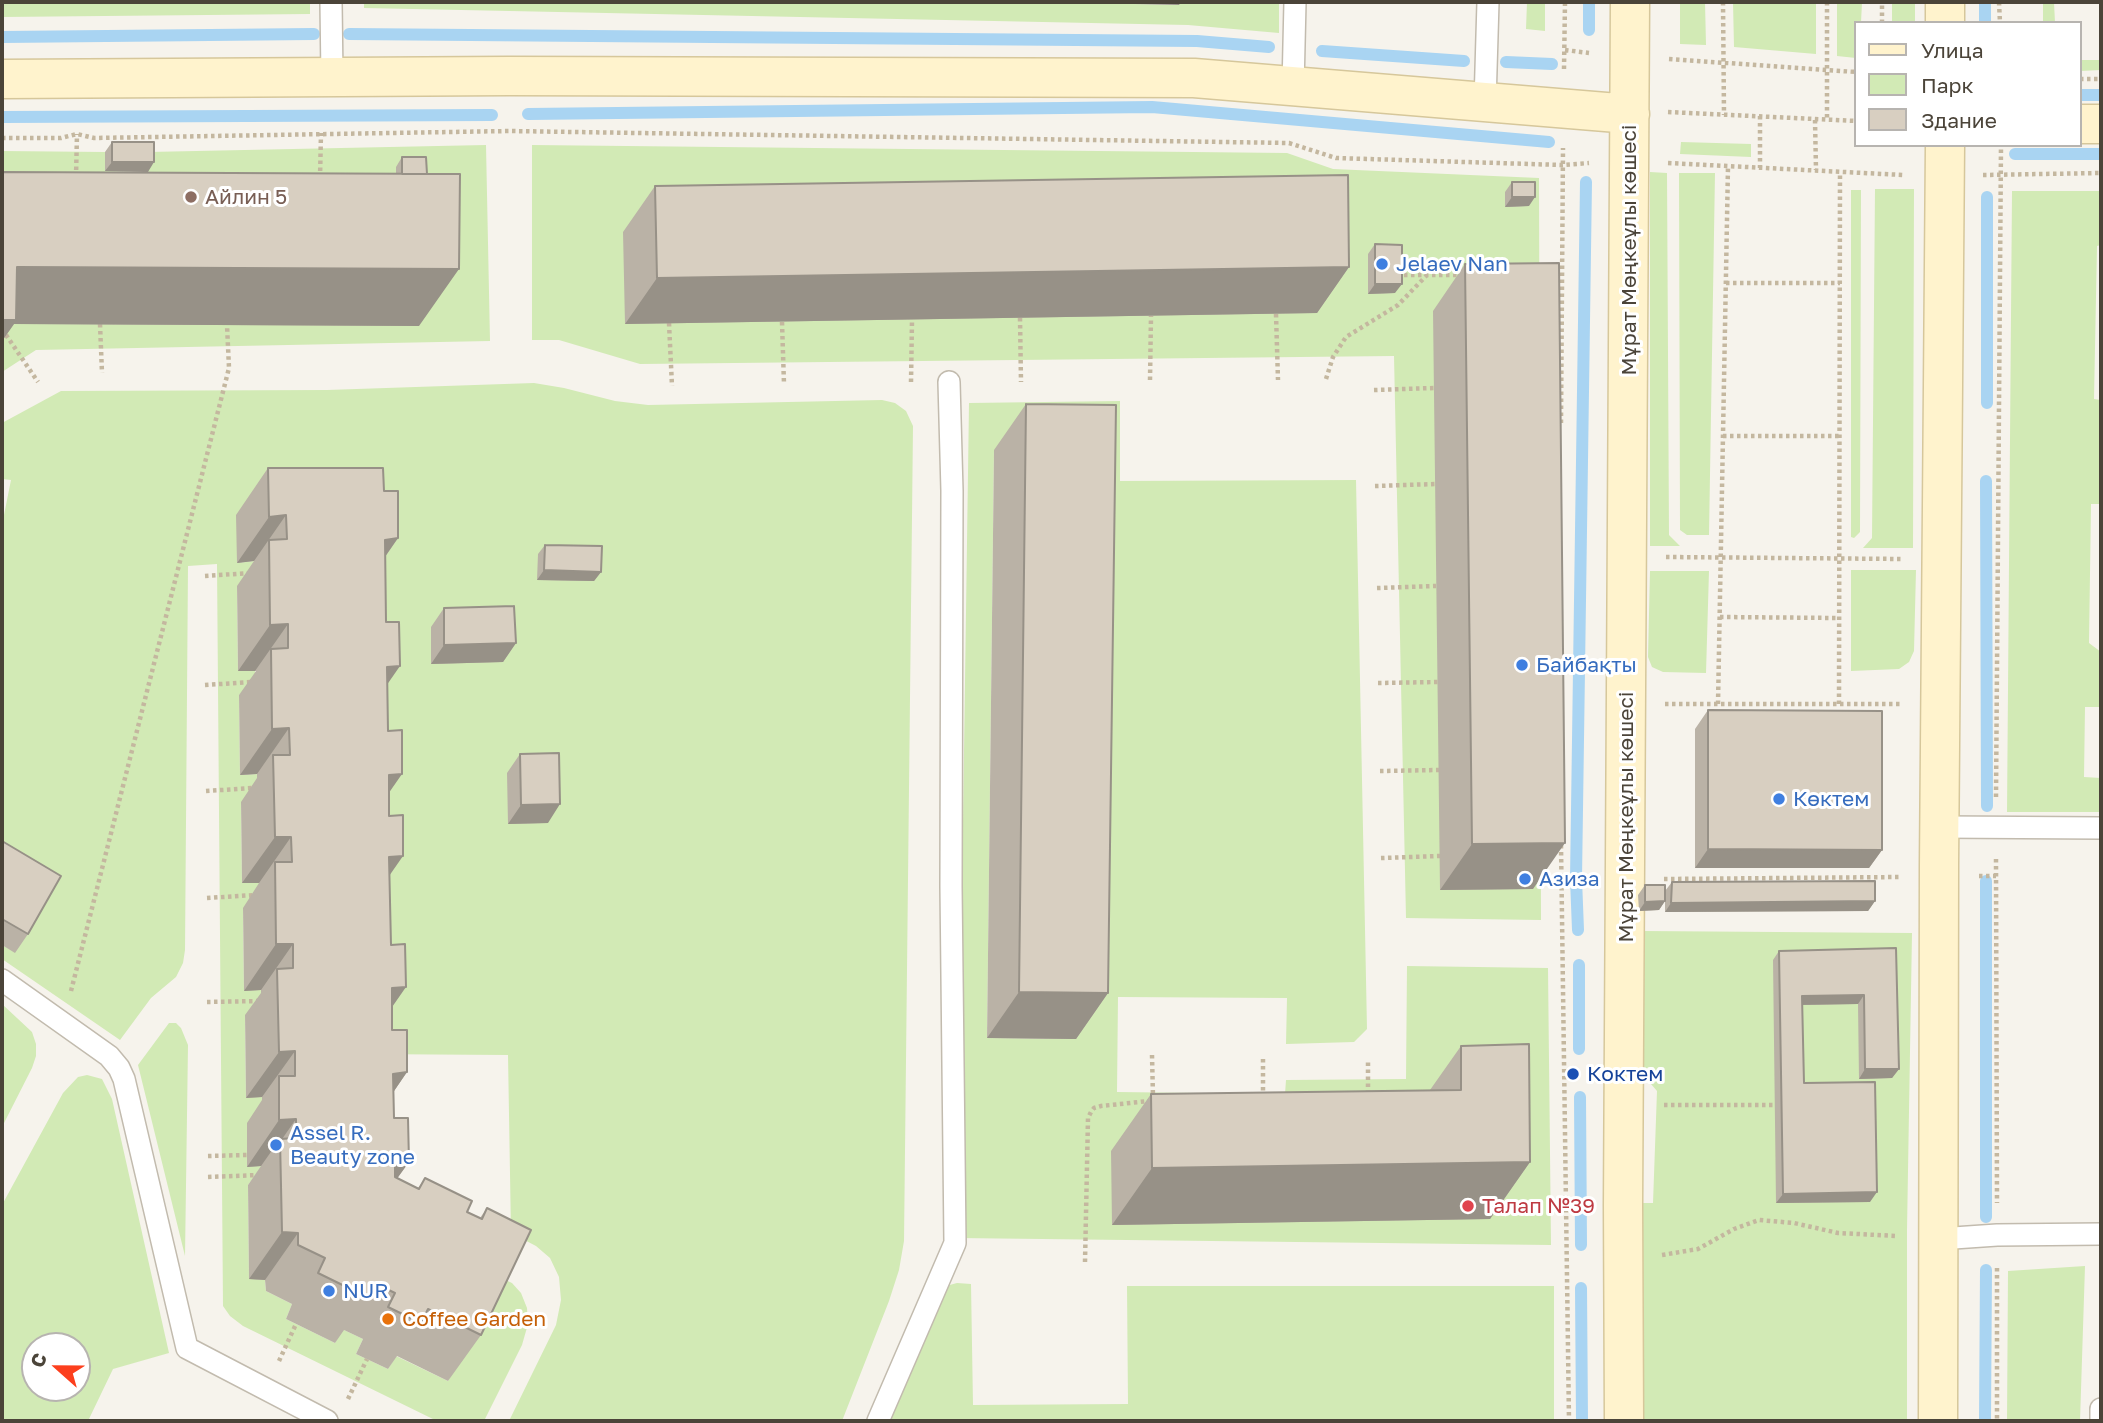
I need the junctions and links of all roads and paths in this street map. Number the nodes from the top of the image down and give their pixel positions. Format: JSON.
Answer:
{"nodes":[{"id":1,"x":331,"y":2,"type":"edge"},
{"id":2,"x":1295,"y":2,"type":"edge"},
{"id":3,"x":1488,"y":2,"type":"edge"},
{"id":4,"x":1565,"y":2,"type":"edge"},
{"id":5,"x":1630,"y":2,"type":"edge"},
{"id":6,"x":1724,"y":2,"type":"edge"},
{"id":7,"x":1827,"y":2,"type":"edge"},
{"id":8,"x":1882,"y":2,"type":"edge"},
{"id":9,"x":1945,"y":2,"type":"edge"},
{"id":10,"x":2000,"y":2,"type":"edge"},
{"id":11,"x":1882,"y":21,"type":"edge"},
{"id":12,"x":1945,"y":21,"type":"edge"},
{"id":13,"x":2000,"y":21,"type":"edge"},
{"id":14,"x":1564,"y":50,"type":"junction"},
{"id":15,"x":1601,"y":54,"type":"dead end"},
{"id":16,"x":1663,"y":59,"type":"dead end"},
{"id":17,"x":1724,"y":63,"type":"junction"},
{"id":18,"x":1827,"y":70,"type":"junction"},
{"id":19,"x":1854,"y":72,"type":"edge"},
{"id":20,"x":332,"y":78,"type":"junction"},
{"id":21,"x":2,"y":79,"type":"edge"},
{"id":22,"x":2082,"y":79,"type":"edge"},
{"id":23,"x":2101,"y":79,"type":"edge"},
{"id":24,"x":1293,"y":87,"type":"junction"},
{"id":25,"x":1485,"y":103,"type":"junction"},
{"id":26,"x":1564,"y":110,"type":"junction"},
{"id":27,"x":1646,"y":113,"type":"junction"},
{"id":28,"x":1724,"y":115,"type":"junction"},
{"id":29,"x":1760,"y":116,"type":"junction"},
{"id":30,"x":1815,"y":120,"type":"junction"},
{"id":31,"x":1827,"y":120,"type":"junction"},
{"id":32,"x":1854,"y":121,"type":"edge"},
{"id":33,"x":2082,"y":124,"type":"edge"},
{"id":34,"x":2101,"y":124,"type":"edge"},
{"id":35,"x":321,"y":133,"type":"junction"},
{"id":36,"x":77,"y":134,"type":"junction"},
{"id":37,"x":2,"y":138,"type":"edge"},
{"id":38,"x":1945,"y":147,"type":"edge"},
{"id":39,"x":2001,"y":147,"type":"edge"},
{"id":40,"x":1602,"y":161,"type":"dead end"},
{"id":41,"x":1663,"y":163,"type":"dead end"},
{"id":42,"x":1562,"y":166,"type":"junction"},
{"id":43,"x":1728,"y":166,"type":"junction"},
{"id":44,"x":1760,"y":168,"type":"junction"},
{"id":45,"x":1815,"y":170,"type":"junction"},
{"id":46,"x":1840,"y":172,"type":"junction"},
{"id":47,"x":2101,"y":173,"type":"edge"},
{"id":48,"x":2000,"y":175,"type":"junction"},
{"id":49,"x":1911,"y":176,"type":"dead end"},
{"id":50,"x":76,"y":178,"type":"edge"},
{"id":51,"x":319,"y":190,"type":"edge"},
{"id":52,"x":1396,"y":275,"type":"edge"},
{"id":53,"x":1427,"y":275,"type":"junction"},
{"id":54,"x":1467,"y":275,"type":"edge"},
{"id":55,"x":1726,"y":283,"type":"junction"},
{"id":56,"x":1840,"y":283,"type":"junction"},
{"id":57,"x":1276,"y":314,"type":"edge"},
{"id":58,"x":1151,"y":316,"type":"edge"},
{"id":59,"x":1020,"y":318,"type":"edge"},
{"id":60,"x":912,"y":320,"type":"edge"},
{"id":61,"x":782,"y":322,"type":"edge"},
{"id":62,"x":668,"y":323,"type":"edge"},
{"id":63,"x":100,"y":324,"type":"edge"},
{"id":64,"x":227,"y":325,"type":"edge"},
{"id":65,"x":2,"y":329,"type":"edge"},
{"id":66,"x":102,"y":373,"type":"dead end"},
{"id":67,"x":1326,"y":379,"type":"dead end"},
{"id":68,"x":1150,"y":380,"type":"dead end"},
{"id":69,"x":1278,"y":380,"type":"dead end"},
{"id":70,"x":37,"y":382,"type":"dead end"},
{"id":71,"x":911,"y":382,"type":"dead end"},
{"id":72,"x":949,"y":382,"type":"dead end"},
{"id":73,"x":1021,"y":382,"type":"dead end"},
{"id":74,"x":784,"y":384,"type":"dead end"},
{"id":75,"x":672,"y":386,"type":"dead end"},
{"id":76,"x":1434,"y":388,"type":"dead end"},
{"id":77,"x":1374,"y":390,"type":"dead end"},
{"id":78,"x":1561,"y":427,"type":"edge"},
{"id":79,"x":1723,"y":436,"type":"junction"},
{"id":80,"x":1839,"y":436,"type":"junction"},
{"id":81,"x":1998,"y":442,"type":"junction"},
{"id":82,"x":1987,"y":443,"type":"dead end"},
{"id":83,"x":1436,"y":484,"type":"dead end"},
{"id":84,"x":1375,"y":486,"type":"dead end"},
{"id":85,"x":1662,"y":557,"type":"dead end"},
{"id":86,"x":1721,"y":558,"type":"junction"},
{"id":87,"x":1839,"y":558,"type":"junction"},
{"id":88,"x":1914,"y":559,"type":"dead end"},
{"id":89,"x":254,"y":573,"type":"dead end"},
{"id":90,"x":205,"y":576,"type":"dead end"},
{"id":91,"x":1436,"y":586,"type":"dead end"},
{"id":92,"x":1377,"y":588,"type":"dead end"},
{"id":93,"x":1720,"y":617,"type":"junction"},
{"id":94,"x":1839,"y":618,"type":"junction"},
{"id":95,"x":256,"y":681,"type":"dead end"},
{"id":96,"x":1438,"y":682,"type":"dead end"},
{"id":97,"x":1378,"y":683,"type":"dead end"},
{"id":98,"x":205,"y":685,"type":"dead end"},
{"id":99,"x":1627,"y":704,"type":"junction"},
{"id":100,"x":1718,"y":704,"type":"junction"},
{"id":101,"x":1839,"y":704,"type":"junction"},
{"id":102,"x":1941,"y":704,"type":"junction"},
{"id":103,"x":1439,"y":770,"type":"dead end"},
{"id":104,"x":1380,"y":771,"type":"dead end"},
{"id":105,"x":257,"y":788,"type":"dead end"},
{"id":106,"x":206,"y":791,"type":"dead end"},
{"id":107,"x":1996,"y":826,"type":"junction"},
{"id":108,"x":1940,"y":827,"type":"junction"},
{"id":109,"x":2101,"y":828,"type":"edge"},
{"id":110,"x":1561,"y":838,"type":"edge"},
{"id":111,"x":1440,"y":856,"type":"dead end"},
{"id":112,"x":1381,"y":858,"type":"dead end"},
{"id":113,"x":1939,"y":877,"type":"junction"},
{"id":114,"x":1561,"y":879,"type":"junction"},
{"id":115,"x":1583,"y":879,"type":"dead end"},
{"id":116,"x":1655,"y":879,"type":"dead end"},
{"id":117,"x":259,"y":895,"type":"dead end"},
{"id":118,"x":206,"y":898,"type":"dead end"},
{"id":119,"x":2,"y":980,"type":"edge"},
{"id":120,"x":261,"y":1001,"type":"dead end"},
{"id":121,"x":207,"y":1002,"type":"dead end"},
{"id":122,"x":63,"y":1023,"type":"junction"},
{"id":123,"x":1152,"y":1055,"type":"dead end"},
{"id":124,"x":1263,"y":1059,"type":"dead end"},
{"id":125,"x":1368,"y":1060,"type":"dead end"},
{"id":126,"x":1263,"y":1098,"type":"edge"},
{"id":127,"x":1368,"y":1098,"type":"edge"},
{"id":128,"x":1656,"y":1105,"type":"dead end"},
{"id":129,"x":1775,"y":1105,"type":"dead end"},
{"id":130,"x":247,"y":1155,"type":"dead end"},
{"id":131,"x":208,"y":1156,"type":"dead end"},
{"id":132,"x":263,"y":1175,"type":"dead end"},
{"id":133,"x":208,"y":1177,"type":"dead end"},
{"id":134,"x":2101,"y":1234,"type":"edge"},
{"id":135,"x":1997,"y":1235,"type":"junction"},
{"id":136,"x":1938,"y":1239,"type":"junction"},
{"id":137,"x":1623,"y":1258,"type":"junction"},
{"id":138,"x":1085,"y":1262,"type":"dead end"},
{"id":139,"x":296,"y":1324,"type":"dead end"},
{"id":140,"x":367,"y":1359,"type":"dead end"},
{"id":141,"x":266,"y":1389,"type":"junction"},
{"id":142,"x":2101,"y":1409,"type":"edge"},
{"id":143,"x":335,"y":1415,"type":"edge"},
{"id":144,"x":878,"y":1421,"type":"edge"},
{"id":145,"x":1569,"y":1421,"type":"edge"},
{"id":146,"x":1624,"y":1421,"type":"edge"},
{"id":147,"x":1938,"y":1421,"type":"edge"},
{"id":148,"x":1997,"y":1421,"type":"edge"},
{"id":149,"x":2101,"y":1421,"type":"edge"}],
"edges":[{"from":1,"to":20,"type":"lane"},
{"from":2,"to":24,"type":"lane"},
{"from":3,"to":25,"type":"lane"},
{"from":4,"to":14,"type":"path"},
{"from":5,"to":27,"type":"main road","name":"Мұрат Мөңкеұлы көшесі"},
{"from":6,"to":17,"type":"path"},
{"from":7,"to":18,"type":"path"},
{"from":8,"to":11,"type":"path"},
{"from":9,"to":12,"type":"main road"},
{"from":10,"to":13,"type":"path"},
{"from":14,"to":15,"type":"path"},
{"from":14,"to":26,"type":"path"},
{"from":16,"to":17,"type":"path"},
{"from":17,"to":18,"type":"path"},
{"from":17,"to":28,"type":"path"},
{"from":18,"to":19,"type":"path"},
{"from":18,"to":31,"type":"path"},
{"from":20,"to":21,"type":"main road"},
{"from":20,"to":24,"type":"main road"},
{"from":22,"to":23,"type":"path"},
{"from":24,"to":25,"type":"main road"},
{"from":25,"to":26,"type":"main road"},
{"from":26,"to":27,"type":"main road"},
{"from":26,"to":42,"type":"path"},
{"from":27,"to":28,"type":"path"},
{"from":27,"to":99,"type":"main road","name":"Мұрат Мөңкеұлы көшесі"},
{"from":28,"to":29,"type":"path"},
{"from":29,"to":30,"type":"path"},
{"from":29,"to":44,"type":"path"},
{"from":30,"to":31,"type":"path"},
{"from":30,"to":45,"type":"path"},
{"from":31,"to":32,"type":"path"},
{"from":33,"to":34,"type":"main road"},
{"from":35,"to":36,"type":"path"},
{"from":35,"to":42,"type":"path"},
{"from":35,"to":51,"type":"path"},
{"from":36,"to":37,"type":"path"},
{"from":36,"to":50,"type":"path"},
{"from":38,"to":102,"type":"main road"},
{"from":39,"to":48,"type":"path"},
{"from":40,"to":42,"type":"path"},
{"from":41,"to":43,"type":"path"},
{"from":42,"to":78,"type":"path"},
{"from":43,"to":44,"type":"path"},
{"from":43,"to":55,"type":"path"},
{"from":44,"to":45,"type":"path"},
{"from":45,"to":46,"type":"path"},
{"from":46,"to":49,"type":"path"},
{"from":46,"to":56,"type":"path"},
{"from":47,"to":48,"type":"path"},
{"from":48,"to":81,"type":"path"},
{"from":52,"to":53,"type":"path"},
{"from":53,"to":54,"type":"path"},
{"from":53,"to":67,"type":"path"},
{"from":55,"to":56,"type":"path"},
{"from":55,"to":79,"type":"path"},
{"from":56,"to":80,"type":"path"},
{"from":57,"to":69,"type":"path"},
{"from":58,"to":68,"type":"path"},
{"from":59,"to":73,"type":"path"},
{"from":60,"to":71,"type":"path"},
{"from":61,"to":74,"type":"path"},
{"from":62,"to":75,"type":"path"},
{"from":63,"to":66,"type":"path"},
{"from":64,"to":122,"type":"path"},
{"from":65,"to":70,"type":"path"},
{"from":72,"to":144,"type":"lane"},
{"from":76,"to":77,"type":"path"},
{"from":79,"to":80,"type":"path"},
{"from":79,"to":86,"type":"path"},
{"from":80,"to":87,"type":"path"},
{"from":81,"to":82,"type":"path"},
{"from":81,"to":107,"type":"path"},
{"from":83,"to":84,"type":"path"},
{"from":85,"to":86,"type":"path"},
{"from":86,"to":87,"type":"path"},
{"from":86,"to":93,"type":"path"},
{"from":87,"to":88,"type":"path"},
{"from":87,"to":94,"type":"path"},
{"from":89,"to":90,"type":"path"},
{"from":91,"to":92,"type":"path"},
{"from":93,"to":94,"type":"path"},
{"from":93,"to":100,"type":"path"},
{"from":94,"to":101,"type":"path"},
{"from":95,"to":98,"type":"path"},
{"from":96,"to":97,"type":"path"},
{"from":99,"to":100,"type":"path"},
{"from":99,"to":137,"type":"main road","name":"Мұрат Мөңкеұлы көшесі"},
{"from":100,"to":101,"type":"path"},
{"from":101,"to":102,"type":"path"},
{"from":102,"to":108,"type":"main road"},
{"from":103,"to":104,"type":"path"},
{"from":105,"to":106,"type":"path"},
{"from":107,"to":108,"type":"lane"},
{"from":107,"to":109,"type":"lane"},
{"from":107,"to":135,"type":"path"},
{"from":108,"to":113,"type":"main road"},
{"from":110,"to":114,"type":"path"},
{"from":111,"to":112,"type":"path"},
{"from":113,"to":116,"type":"path"},
{"from":113,"to":136,"type":"main road"},
{"from":114,"to":115,"type":"path"},
{"from":114,"to":145,"type":"path"},
{"from":117,"to":118,"type":"path"},
{"from":119,"to":122,"type":"lane"},
{"from":120,"to":121,"type":"path"},
{"from":122,"to":141,"type":"lane"},
{"from":123,"to":138,"type":"path"},
{"from":124,"to":126,"type":"path"},
{"from":125,"to":127,"type":"path"},
{"from":128,"to":129,"type":"path"},
{"from":130,"to":131,"type":"path"},
{"from":132,"to":133,"type":"path"},
{"from":134,"to":135,"type":"lane"},
{"from":135,"to":136,"type":"lane"},
{"from":135,"to":148,"type":"path"},
{"from":136,"to":137,"type":"path"},
{"from":136,"to":147,"type":"main road"},
{"from":137,"to":146,"type":"main road","name":"Мұрат Мөңкеұлы көшесі"},
{"from":139,"to":141,"type":"path"},
{"from":140,"to":143,"type":"path"},
{"from":141,"to":143,"type":"lane"},
{"from":142,"to":149,"type":"lane"}]}
